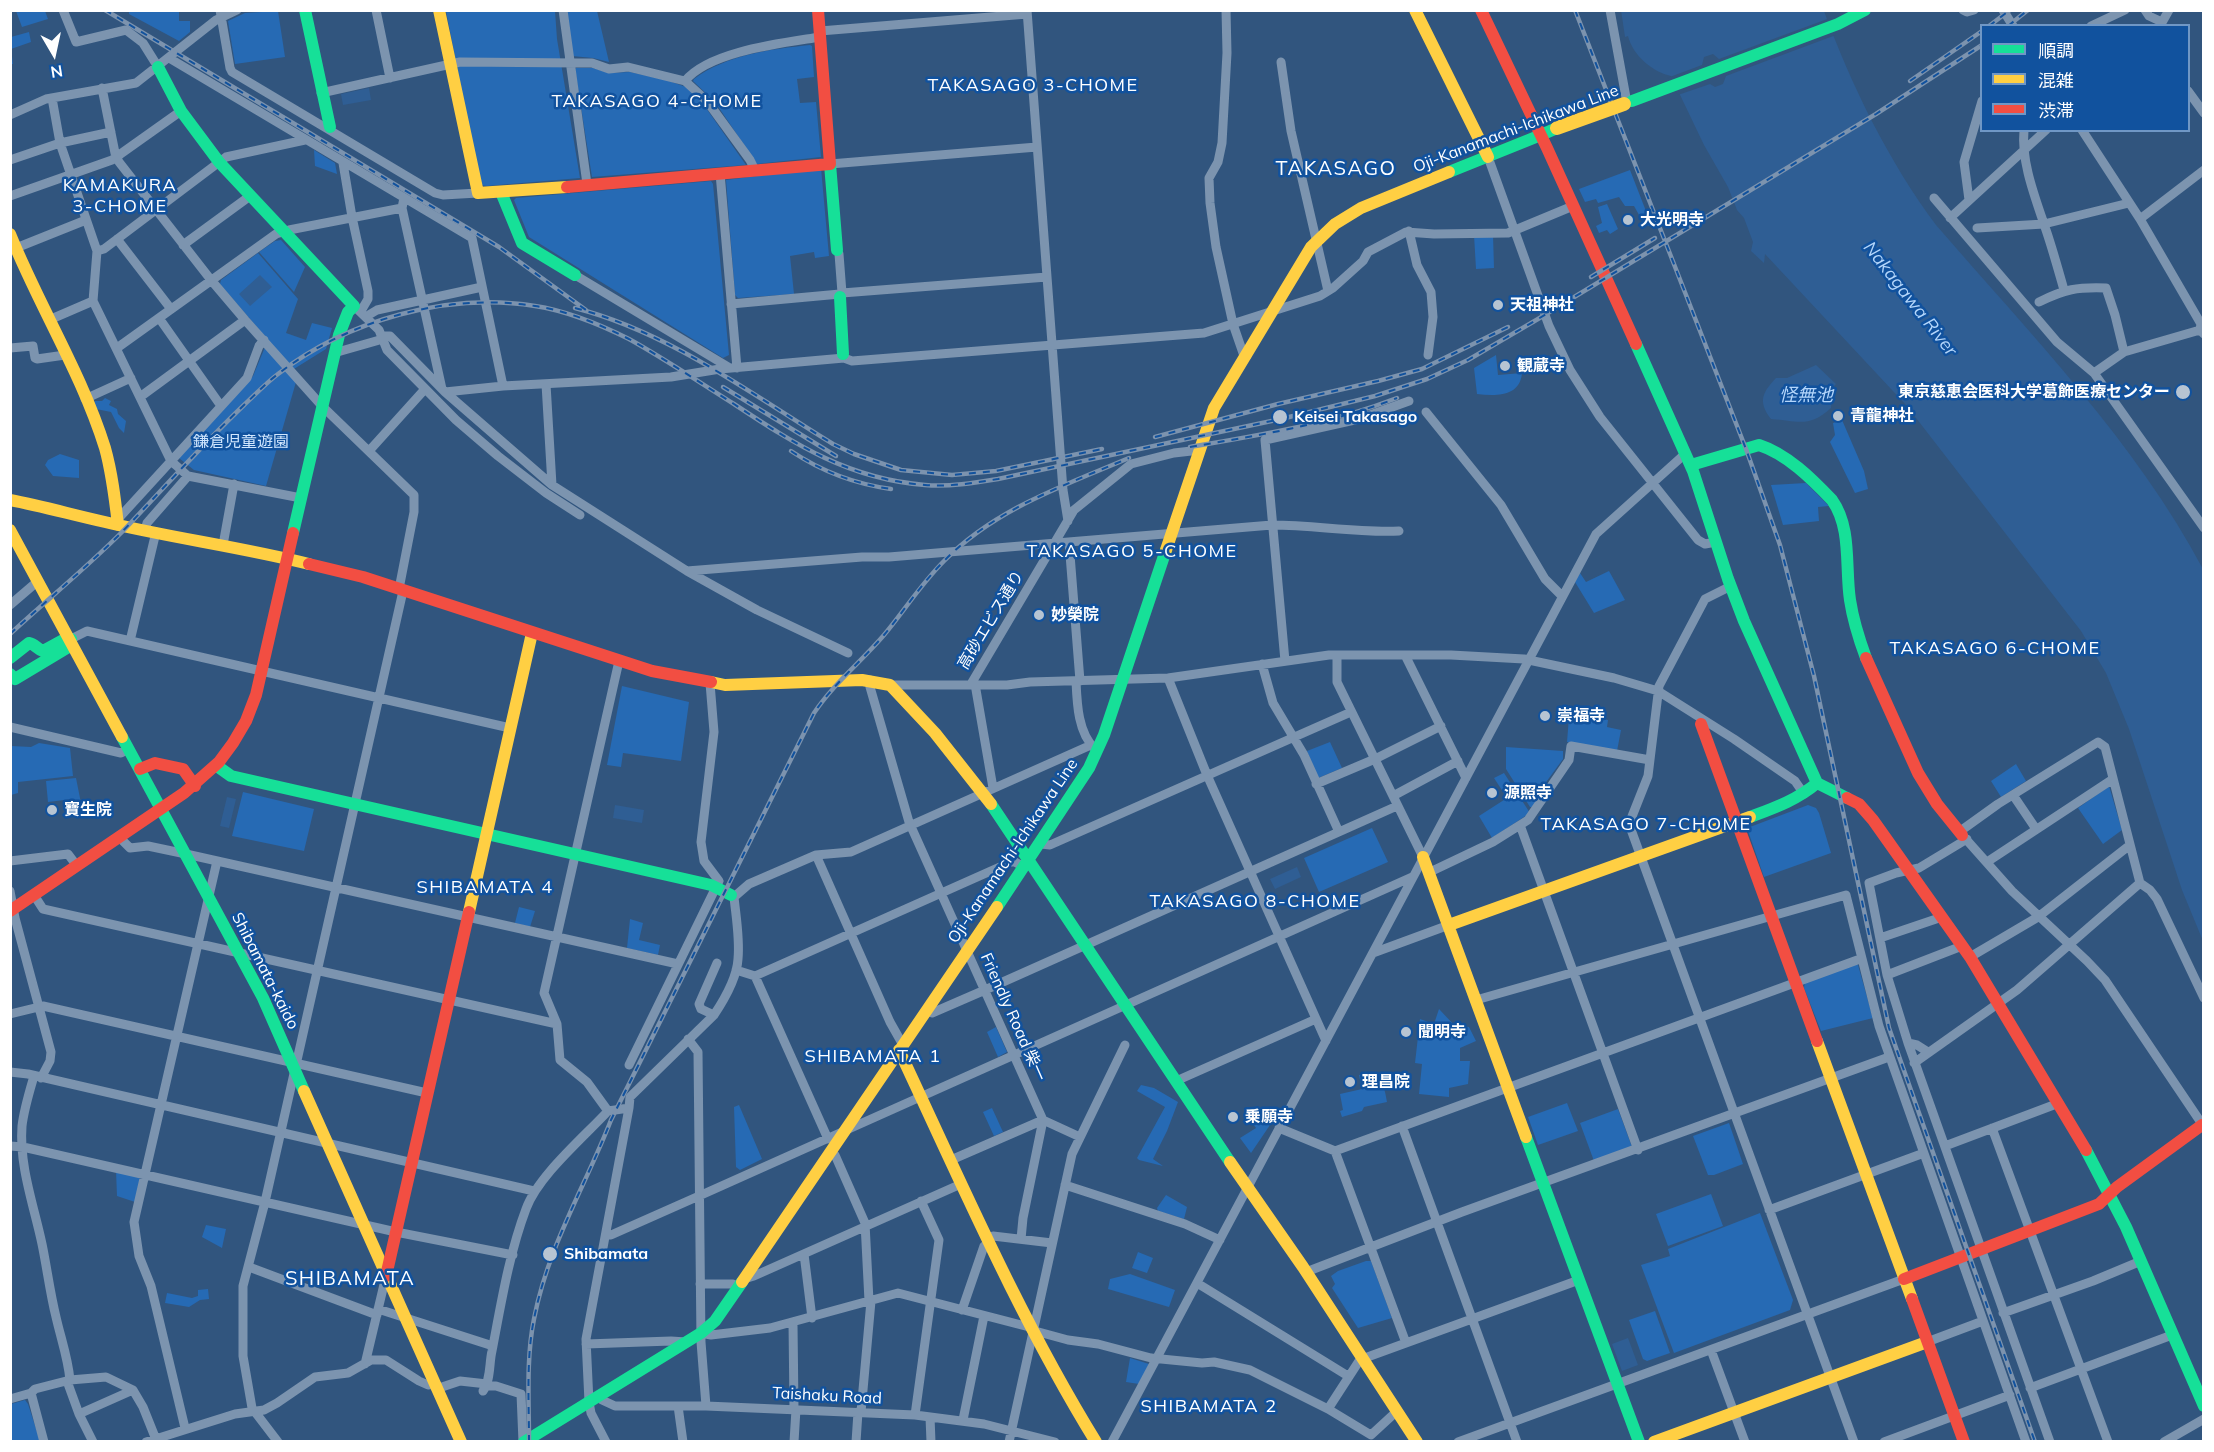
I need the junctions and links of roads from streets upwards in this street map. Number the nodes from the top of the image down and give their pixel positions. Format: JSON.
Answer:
{"nodes":[{"id":1,"x":63,"y":10,"type":"edge"},
{"id":2,"x":237,"y":10,"type":"edge"},
{"id":3,"x":305,"y":10,"type":"edge"},
{"id":4,"x":376,"y":10,"type":"edge"},
{"id":5,"x":439,"y":10,"type":"edge"},
{"id":6,"x":563,"y":10,"type":"edge"},
{"id":7,"x":818,"y":10,"type":"edge"},
{"id":8,"x":1226,"y":10,"type":"edge"},
{"id":9,"x":1414,"y":10,"type":"edge"},
{"id":10,"x":1482,"y":10,"type":"edge"},
{"id":11,"x":1603,"y":10,"type":"edge"},
{"id":12,"x":1610,"y":10,"type":"edge"},
{"id":13,"x":1865,"y":10,"type":"edge"},
{"id":14,"x":1963,"y":10,"type":"edge"},
{"id":15,"x":1974,"y":10,"type":"edge"},
{"id":16,"x":2003,"y":10,"type":"edge"},
{"id":17,"x":2125,"y":10,"type":"edge"},
{"id":18,"x":2145,"y":10,"type":"edge"},
{"id":19,"x":2169,"y":10,"type":"edge"},
{"id":20,"x":1027,"y":12,"type":"edge"},
{"id":21,"x":220,"y":14,"type":"edge"},
{"id":22,"x":1844,"y":18,"type":"edge"},
{"id":23,"x":1613,"y":24,"type":"junction"},
{"id":24,"x":2012,"y":24,"type":"edge"},
{"id":25,"x":2095,"y":24,"type":"edge"},
{"id":26,"x":2163,"y":24,"type":"edge"},
{"id":27,"x":820,"y":34,"type":"junction"},
{"id":28,"x":169,"y":58,"type":"junction"},
{"id":29,"x":1281,"y":62,"type":"dead end"},
{"id":30,"x":568,"y":63,"type":"junction"},
{"id":31,"x":450,"y":65,"type":"junction"},
{"id":32,"x":158,"y":67,"type":"junction"},
{"id":33,"x":390,"y":78,"type":"junction"},
{"id":34,"x":685,"y":81,"type":"junction"},
{"id":35,"x":102,"y":88,"type":"junction"},
{"id":36,"x":321,"y":93,"type":"junction"},
{"id":37,"x":2190,"y":94,"type":"edge"},
{"id":38,"x":52,"y":98,"type":"junction"},
{"id":39,"x":1628,"y":102,"type":"junction"},
{"id":40,"x":181,"y":111,"type":"junction"},
{"id":41,"x":11,"y":113,"type":"edge"},
{"id":42,"x":1980,"y":113,"type":"edge"},
{"id":43,"x":2204,"y":113,"type":"edge"},
{"id":44,"x":330,"y":129,"type":"junction"},
{"id":45,"x":111,"y":132,"type":"junction"},
{"id":46,"x":2024,"y":132,"type":"edge"},
{"id":47,"x":2044,"y":132,"type":"edge"},
{"id":48,"x":2083,"y":132,"type":"edge"},
{"id":49,"x":1541,"y":135,"type":"junction"},
{"id":50,"x":305,"y":140,"type":"junction"},
{"id":51,"x":60,"y":143,"type":"junction"},
{"id":52,"x":1037,"y":147,"type":"junction"},
{"id":53,"x":2024,"y":150,"type":"junction"},
{"id":54,"x":1488,"y":157,"type":"junction"},
{"id":55,"x":117,"y":158,"type":"junction"},
{"id":56,"x":10,"y":160,"type":"edge"},
{"id":57,"x":219,"y":162,"type":"junction"},
{"id":58,"x":343,"y":163,"type":"junction"},
{"id":59,"x":830,"y":164,"type":"junction"},
{"id":60,"x":755,"y":170,"type":"junction"},
{"id":61,"x":2204,"y":170,"type":"edge"},
{"id":62,"x":720,"y":173,"type":"junction"},
{"id":63,"x":70,"y":175,"type":"junction"},
{"id":64,"x":587,"y":184,"type":"junction"},
{"id":65,"x":501,"y":192,"type":"junction"},
{"id":66,"x":478,"y":193,"type":"junction"},
{"id":67,"x":10,"y":196,"type":"edge"},
{"id":68,"x":250,"y":196,"type":"junction"},
{"id":69,"x":1934,"y":198,"type":"dead end"},
{"id":70,"x":1969,"y":200,"type":"junction"},
{"id":71,"x":403,"y":203,"type":"junction"},
{"id":72,"x":2129,"y":203,"type":"junction"},
{"id":73,"x":1574,"y":206,"type":"junction"},
{"id":74,"x":156,"y":209,"type":"junction"},
{"id":75,"x":352,"y":217,"type":"junction"},
{"id":76,"x":1950,"y":218,"type":"junction"},
{"id":77,"x":2140,"y":219,"type":"junction"},
{"id":78,"x":86,"y":220,"type":"junction"},
{"id":79,"x":2044,"y":224,"type":"junction"},
{"id":80,"x":1977,"y":228,"type":"dead end"},
{"id":81,"x":282,"y":231,"type":"junction"},
{"id":82,"x":1409,"y":231,"type":"junction"},
{"id":83,"x":1515,"y":231,"type":"junction"},
{"id":84,"x":117,"y":239,"type":"junction"},
{"id":85,"x":13,"y":241,"type":"edge"},
{"id":86,"x":1316,"y":241,"type":"junction"},
{"id":87,"x":183,"y":245,"type":"junction"},
{"id":88,"x":837,"y":250,"type":"joint"},
{"id":89,"x":97,"y":251,"type":"junction"},
{"id":90,"x":575,"y":275,"type":"joint"},
{"id":91,"x":1047,"y":277,"type":"junction"},
{"id":92,"x":211,"y":280,"type":"junction"},
{"id":93,"x":482,"y":287,"type":"junction"},
{"id":94,"x":2064,"y":290,"type":"junction"},
{"id":95,"x":1328,"y":291,"type":"junction"},
{"id":96,"x":841,"y":295,"type":"junction"},
{"id":97,"x":422,"y":299,"type":"junction"},
{"id":98,"x":93,"y":301,"type":"junction"},
{"id":99,"x":2039,"y":302,"type":"dead end"},
{"id":100,"x":731,"y":304,"type":"junction"},
{"id":101,"x":171,"y":309,"type":"junction"},
{"id":102,"x":1273,"y":310,"type":"junction"},
{"id":103,"x":361,"y":311,"type":"junction"},
{"id":104,"x":159,"y":318,"type":"junction"},
{"id":105,"x":49,"y":320,"type":"junction"},
{"id":106,"x":245,"y":320,"type":"junction"},
{"id":107,"x":1233,"y":324,"type":"junction"},
{"id":108,"x":2202,"y":332,"type":"edge"},
{"id":109,"x":382,"y":338,"type":"junction"},
{"id":110,"x":264,"y":340,"type":"junction"},
{"id":111,"x":1053,"y":345,"type":"junction"},
{"id":112,"x":10,"y":348,"type":"edge"},
{"id":113,"x":117,"y":348,"type":"junction"},
{"id":114,"x":2124,"y":352,"type":"junction"},
{"id":115,"x":334,"y":353,"type":"junction"},
{"id":116,"x":65,"y":355,"type":"junction"},
{"id":117,"x":1428,"y":355,"type":"dead end"},
{"id":118,"x":844,"y":356,"type":"junction"},
{"id":119,"x":1247,"y":356,"type":"junction"},
{"id":120,"x":190,"y":361,"type":"junction"},
{"id":121,"x":734,"y":368,"type":"junction"},
{"id":122,"x":2094,"y":373,"type":"junction"},
{"id":123,"x":131,"y":378,"type":"junction"},
{"id":124,"x":546,"y":384,"type":"junction"},
{"id":125,"x":503,"y":387,"type":"junction"},
{"id":126,"x":425,"y":390,"type":"junction"},
{"id":127,"x":443,"y":390,"type":"junction"},
{"id":128,"x":140,"y":397,"type":"junction"},
{"id":129,"x":85,"y":399,"type":"junction"},
{"id":130,"x":1408,"y":401,"type":"dead end"},
{"id":131,"x":221,"y":406,"type":"junction"},
{"id":132,"x":322,"y":406,"type":"junction"},
{"id":133,"x":1426,"y":412,"type":"dead end"},
{"id":134,"x":1200,"y":450,"type":"junction"},
{"id":135,"x":369,"y":451,"type":"junction"},
{"id":136,"x":1689,"y":459,"type":"junction"},
{"id":137,"x":171,"y":461,"type":"junction"},
{"id":138,"x":188,"y":476,"type":"junction"},
{"id":139,"x":234,"y":484,"type":"junction"},
{"id":140,"x":1652,"y":484,"type":"junction"},
{"id":141,"x":552,"y":485,"type":"junction"},
{"id":142,"x":301,"y":498,"type":"junction"},
{"id":143,"x":10,"y":501,"type":"edge"},
{"id":144,"x":580,"y":515,"type":"dead end"},
{"id":145,"x":1068,"y":521,"type":"junction"},
{"id":146,"x":118,"y":522,"type":"junction"},
{"id":147,"x":1272,"y":525,"type":"junction"},
{"id":148,"x":2204,"y":528,"type":"edge"},
{"id":149,"x":10,"y":530,"type":"edge"},
{"id":150,"x":151,"y":531,"type":"junction"},
{"id":151,"x":1399,"y":531,"type":"dead end"},
{"id":152,"x":1173,"y":533,"type":"junction"},
{"id":153,"x":1069,"y":542,"type":"junction"},
{"id":154,"x":1716,"y":542,"type":"junction"},
{"id":155,"x":1055,"y":543,"type":"junction"},
{"id":156,"x":223,"y":545,"type":"junction"},
{"id":157,"x":288,"y":559,"type":"junction"},
{"id":158,"x":687,"y":571,"type":"junction"},
{"id":159,"x":38,"y":581,"type":"junction"},
{"id":160,"x":1731,"y":586,"type":"junction"},
{"id":161,"x":401,"y":590,"type":"junction"},
{"id":162,"x":1562,"y":596,"type":"junction"},
{"id":163,"x":11,"y":602,"type":"edge"},
{"id":164,"x":532,"y":633,"type":"junction"},
{"id":165,"x":71,"y":639,"type":"junction"},
{"id":166,"x":129,"y":641,"type":"junction"},
{"id":167,"x":39,"y":650,"type":"junction"},
{"id":168,"x":848,"y":653,"type":"dead end"},
{"id":169,"x":1336,"y":655,"type":"junction"},
{"id":170,"x":1405,"y":655,"type":"junction"},
{"id":171,"x":10,"y":658,"type":"edge"},
{"id":172,"x":1529,"y":660,"type":"junction"},
{"id":173,"x":1285,"y":661,"type":"junction"},
{"id":174,"x":619,"y":662,"type":"junction"},
{"id":175,"x":1262,"y":664,"type":"junction"},
{"id":176,"x":40,"y":665,"type":"junction"},
{"id":177,"x":262,"y":671,"type":"junction"},
{"id":178,"x":1168,"y":678,"type":"junction"},
{"id":179,"x":11,"y":681,"type":"edge"},
{"id":180,"x":870,"y":681,"type":"junction"},
{"id":181,"x":1078,"y":681,"type":"junction"},
{"id":182,"x":1123,"y":681,"type":"junction"},
{"id":183,"x":710,"y":683,"type":"junction"},
{"id":184,"x":973,"y":684,"type":"junction"},
{"id":185,"x":890,"y":685,"type":"junction"},
{"id":186,"x":1658,"y":691,"type":"junction"},
{"id":187,"x":378,"y":698,"type":"junction"},
{"id":188,"x":1351,"y":712,"type":"junction"},
{"id":189,"x":1700,"y":720,"type":"junction"},
{"id":190,"x":1441,"y":726,"type":"junction"},
{"id":191,"x":10,"y":727,"type":"edge"},
{"id":192,"x":510,"y":728,"type":"junction"},
{"id":193,"x":1292,"y":737,"type":"junction"},
{"id":194,"x":1094,"y":748,"type":"junction"},
{"id":195,"x":129,"y":749,"type":"junction"},
{"id":196,"x":1375,"y":759,"type":"junction"},
{"id":197,"x":1650,"y":760,"type":"junction"},
{"id":198,"x":1458,"y":761,"type":"junction"},
{"id":199,"x":217,"y":766,"type":"junction"},
{"id":200,"x":140,"y":769,"type":"junction"},
{"id":201,"x":1207,"y":775,"type":"junction"},
{"id":202,"x":1466,"y":778,"type":"junction"},
{"id":203,"x":2113,"y":779,"type":"junction"},
{"id":204,"x":1818,"y":783,"type":"junction"},
{"id":205,"x":1316,"y":784,"type":"junction"},
{"id":206,"x":195,"y":786,"type":"junction"},
{"id":207,"x":988,"y":790,"type":"junction"},
{"id":208,"x":1804,"y":794,"type":"junction"},
{"id":209,"x":2013,"y":795,"type":"junction"},
{"id":210,"x":1393,"y":796,"type":"junction"},
{"id":211,"x":354,"y":805,"type":"junction"},
{"id":212,"x":1397,"y":806,"type":"junction"},
{"id":213,"x":161,"y":809,"type":"junction"},
{"id":214,"x":1737,"y":822,"type":"junction"},
{"id":215,"x":910,"y":825,"type":"junction"},
{"id":216,"x":1520,"y":825,"type":"junction"},
{"id":217,"x":2036,"y":829,"type":"junction"},
{"id":218,"x":1338,"y":832,"type":"junction"},
{"id":219,"x":486,"y":834,"type":"junction"},
{"id":220,"x":1963,"y":835,"type":"junction"},
{"id":221,"x":119,"y":837,"type":"junction"},
{"id":222,"x":1041,"y":844,"type":"junction"},
{"id":223,"x":2130,"y":845,"type":"junction"},
{"id":224,"x":186,"y":854,"type":"junction"},
{"id":225,"x":575,"y":854,"type":"junction"},
{"id":226,"x":816,"y":855,"type":"junction"},
{"id":227,"x":1641,"y":856,"type":"junction"},
{"id":228,"x":1423,"y":857,"type":"junction"},
{"id":229,"x":10,"y":861,"type":"edge"},
{"id":230,"x":217,"y":861,"type":"junction"},
{"id":231,"x":1987,"y":862,"type":"junction"},
{"id":232,"x":1026,"y":864,"type":"junction"},
{"id":233,"x":77,"y":866,"type":"junction"},
{"id":234,"x":1251,"y":871,"type":"junction"},
{"id":235,"x":1910,"y":871,"type":"junction"},
{"id":236,"x":1430,"y":872,"type":"junction"},
{"id":237,"x":1412,"y":877,"type":"junction"},
{"id":238,"x":2140,"y":883,"type":"junction"},
{"id":239,"x":716,"y":887,"type":"junction"},
{"id":240,"x":336,"y":888,"type":"junction"},
{"id":241,"x":10,"y":891,"type":"edge"},
{"id":242,"x":1543,"y":892,"type":"junction"},
{"id":243,"x":942,"y":893,"type":"junction"},
{"id":244,"x":34,"y":895,"type":"junction"},
{"id":245,"x":208,"y":896,"type":"junction"},
{"id":246,"x":733,"y":896,"type":"junction"},
{"id":247,"x":12,"y":910,"type":"edge"},
{"id":248,"x":1771,"y":916,"type":"junction"},
{"id":249,"x":1942,"y":917,"type":"junction"},
{"id":250,"x":2038,"y":917,"type":"junction"},
{"id":251,"x":468,"y":918,"type":"junction"},
{"id":252,"x":1449,"y":925,"type":"junction"},
{"id":253,"x":850,"y":934,"type":"junction"},
{"id":254,"x":1280,"y":936,"type":"junction"},
{"id":255,"x":557,"y":937,"type":"junction"},
{"id":256,"x":1880,"y":938,"type":"junction"},
{"id":257,"x":197,"y":944,"type":"junction"},
{"id":258,"x":2069,"y":944,"type":"junction"},
{"id":259,"x":1084,"y":945,"type":"junction"},
{"id":260,"x":1672,"y":945,"type":"junction"},
{"id":261,"x":967,"y":950,"type":"junction"},
{"id":262,"x":1966,"y":951,"type":"junction"},
{"id":263,"x":239,"y":953,"type":"junction"},
{"id":264,"x":1373,"y":953,"type":"junction"},
{"id":265,"x":1860,"y":959,"type":"junction"},
{"id":266,"x":717,"y":963,"type":"dead end"},
{"id":267,"x":678,"y":964,"type":"junction"},
{"id":268,"x":316,"y":970,"type":"junction"},
{"id":269,"x":736,"y":970,"type":"junction"},
{"id":270,"x":1573,"y":973,"type":"junction"},
{"id":271,"x":1887,"y":975,"type":"junction"},
{"id":272,"x":755,"y":976,"type":"junction"},
{"id":273,"x":1795,"y":982,"type":"junction"},
{"id":274,"x":985,"y":990,"type":"junction"},
{"id":275,"x":2204,"y":998,"type":"edge"},
{"id":276,"x":1476,"y":999,"type":"junction"},
{"id":277,"x":448,"y":1001,"type":"junction"},
{"id":278,"x":2000,"y":1004,"type":"junction"},
{"id":279,"x":38,"y":1006,"type":"junction"},
{"id":280,"x":1125,"y":1006,"type":"junction"},
{"id":281,"x":927,"y":1010,"type":"junction"},
{"id":282,"x":10,"y":1014,"type":"edge"},
{"id":283,"x":714,"y":1015,"type":"junction"},
{"id":284,"x":1699,"y":1018,"type":"junction"},
{"id":285,"x":1316,"y":1019,"type":"junction"},
{"id":286,"x":557,"y":1023,"type":"junction"},
{"id":287,"x":177,"y":1036,"type":"junction"},
{"id":288,"x":688,"y":1040,"type":"junction"},
{"id":289,"x":1326,"y":1041,"type":"junction"},
{"id":290,"x":1908,"y":1043,"type":"junction"},
{"id":291,"x":1125,"y":1045,"type":"dead end"},
{"id":292,"x":901,"y":1048,"type":"junction"},
{"id":293,"x":1929,"y":1052,"type":"junction"},
{"id":294,"x":1603,"y":1054,"type":"junction"},
{"id":295,"x":1014,"y":1056,"type":"junction"},
{"id":296,"x":1889,"y":1057,"type":"junction"},
{"id":297,"x":1914,"y":1063,"type":"junction"},
{"id":298,"x":294,"y":1065,"type":"junction"},
{"id":299,"x":629,"y":1065,"type":"dead end"},
{"id":300,"x":10,"y":1072,"type":"edge"},
{"id":301,"x":37,"y":1077,"type":"junction"},
{"id":302,"x":1830,"y":1079,"type":"junction"},
{"id":303,"x":1176,"y":1081,"type":"junction"},
{"id":304,"x":1510,"y":1088,"type":"junction"},
{"id":305,"x":427,"y":1093,"type":"junction"},
{"id":306,"x":922,"y":1096,"type":"junction"},
{"id":307,"x":2059,"y":1103,"type":"junction"},
{"id":308,"x":160,"y":1105,"type":"junction"},
{"id":309,"x":628,"y":1108,"type":"junction"},
{"id":310,"x":608,"y":1111,"type":"junction"},
{"id":311,"x":1734,"y":1114,"type":"junction"},
{"id":312,"x":1043,"y":1120,"type":"junction"},
{"id":313,"x":2203,"y":1124,"type":"edge"},
{"id":314,"x":1402,"y":1126,"type":"junction"},
{"id":315,"x":1279,"y":1128,"type":"junction"},
{"id":316,"x":1992,"y":1128,"type":"junction"},
{"id":317,"x":844,"y":1131,"type":"junction"},
{"id":318,"x":280,"y":1132,"type":"junction"},
{"id":319,"x":1080,"y":1137,"type":"junction"},
{"id":320,"x":328,"y":1143,"type":"junction"},
{"id":321,"x":829,"y":1145,"type":"junction"},
{"id":322,"x":10,"y":1146,"type":"edge"},
{"id":323,"x":1945,"y":1146,"type":"junction"},
{"id":324,"x":23,"y":1147,"type":"junction"},
{"id":325,"x":1638,"y":1150,"type":"junction"},
{"id":326,"x":1335,"y":1151,"type":"junction"},
{"id":327,"x":1924,"y":1153,"type":"junction"},
{"id":328,"x":951,"y":1161,"type":"junction"},
{"id":329,"x":411,"y":1162,"type":"junction"},
{"id":330,"x":145,"y":1174,"type":"junction"},
{"id":331,"x":1866,"y":1175,"type":"junction"},
{"id":332,"x":1544,"y":1183,"type":"junction"},
{"id":333,"x":961,"y":1184,"type":"junction"},
{"id":334,"x":1065,"y":1185,"type":"junction"},
{"id":335,"x":1248,"y":1188,"type":"junction"},
{"id":336,"x":534,"y":1191,"type":"junction"},
{"id":337,"x":2110,"y":1194,"type":"junction"},
{"id":338,"x":699,"y":1196,"type":"junction"},
{"id":339,"x":921,"y":1201,"type":"junction"},
{"id":340,"x":265,"y":1202,"type":"junction"},
{"id":341,"x":1769,"y":1210,"type":"junction"},
{"id":342,"x":1437,"y":1222,"type":"junction"},
{"id":343,"x":364,"y":1224,"type":"junction"},
{"id":344,"x":866,"y":1227,"type":"junction"},
{"id":345,"x":396,"y":1232,"type":"junction"},
{"id":346,"x":2029,"y":1232,"type":"junction"},
{"id":347,"x":606,"y":1234,"type":"junction"},
{"id":348,"x":1021,"y":1239,"type":"junction"},
{"id":349,"x":1220,"y":1240,"type":"junction"},
{"id":350,"x":988,"y":1241,"type":"junction"},
{"id":351,"x":1052,"y":1243,"type":"junction"},
{"id":352,"x":1370,"y":1247,"type":"junction"},
{"id":353,"x":1981,"y":1251,"type":"junction"},
{"id":354,"x":804,"y":1254,"type":"junction"},
{"id":355,"x":513,"y":1255,"type":"junction"},
{"id":356,"x":1961,"y":1259,"type":"junction"},
{"id":357,"x":2141,"y":1261,"type":"junction"},
{"id":358,"x":249,"y":1267,"type":"junction"},
{"id":359,"x":1306,"y":1272,"type":"junction"},
{"id":360,"x":386,"y":1276,"type":"junction"},
{"id":361,"x":1904,"y":1279,"type":"junction"},
{"id":362,"x":1580,"y":1280,"type":"junction"},
{"id":363,"x":741,"y":1283,"type":"junction"},
{"id":364,"x":1197,"y":1283,"type":"junction"},
{"id":365,"x":700,"y":1284,"type":"junction"},
{"id":366,"x":2053,"y":1295,"type":"junction"},
{"id":367,"x":930,"y":1300,"type":"junction"},
{"id":368,"x":870,"y":1301,"type":"junction"},
{"id":369,"x":962,"y":1310,"type":"junction"},
{"id":370,"x":377,"y":1312,"type":"junction"},
{"id":371,"x":2003,"y":1313,"type":"junction"},
{"id":372,"x":1807,"y":1314,"type":"junction"},
{"id":373,"x":984,"y":1316,"type":"junction"},
{"id":374,"x":404,"y":1317,"type":"junction"},
{"id":375,"x":812,"y":1318,"type":"junction"},
{"id":376,"x":1472,"y":1318,"type":"junction"},
{"id":377,"x":1983,"y":1321,"type":"junction"},
{"id":378,"x":793,"y":1323,"type":"junction"},
{"id":379,"x":1034,"y":1329,"type":"junction"},
{"id":380,"x":701,"y":1333,"type":"junction"},
{"id":381,"x":2172,"y":1335,"type":"junction"},
{"id":382,"x":686,"y":1342,"type":"junction"},
{"id":383,"x":1927,"y":1342,"type":"junction"},
{"id":384,"x":1406,"y":1343,"type":"junction"},
{"id":385,"x":586,"y":1344,"type":"junction"},
{"id":386,"x":493,"y":1346,"type":"junction"},
{"id":387,"x":1711,"y":1350,"type":"junction"},
{"id":388,"x":1157,"y":1358,"type":"junction"},
{"id":389,"x":1361,"y":1359,"type":"junction"},
{"id":390,"x":365,"y":1364,"type":"junction"},
{"id":391,"x":2081,"y":1369,"type":"junction"},
{"id":392,"x":1348,"y":1376,"type":"junction"},
{"id":393,"x":1831,"y":1378,"type":"junction"},
{"id":394,"x":68,"y":1381,"type":"junction"},
{"id":395,"x":1617,"y":1383,"type":"junction"},
{"id":396,"x":435,"y":1387,"type":"junction"},
{"id":397,"x":485,"y":1387,"type":"junction"},
{"id":398,"x":2030,"y":1388,"type":"junction"},
{"id":399,"x":133,"y":1390,"type":"junction"},
{"id":400,"x":31,"y":1393,"type":"junction"},
{"id":401,"x":2010,"y":1395,"type":"junction"},
{"id":402,"x":10,"y":1399,"type":"edge"},
{"id":403,"x":594,"y":1399,"type":"junction"},
{"id":404,"x":678,"y":1406,"type":"junction"},
{"id":405,"x":706,"y":1406,"type":"junction"},
{"id":406,"x":2204,"y":1406,"type":"edge"},
{"id":407,"x":1328,"y":1408,"type":"junction"},
{"id":408,"x":795,"y":1409,"type":"junction"},
{"id":409,"x":254,"y":1412,"type":"junction"},
{"id":410,"x":859,"y":1412,"type":"junction"},
{"id":411,"x":1396,"y":1412,"type":"junction"},
{"id":412,"x":1734,"y":1413,"type":"junction"},
{"id":413,"x":79,"y":1414,"type":"junction"},
{"id":414,"x":915,"y":1415,"type":"junction"},
{"id":415,"x":1954,"y":1416,"type":"junction"},
{"id":416,"x":930,"y":1417,"type":"junction"},
{"id":417,"x":2204,"y":1419,"type":"edge"},
{"id":418,"x":963,"y":1420,"type":"junction"},
{"id":419,"x":1510,"y":1423,"type":"junction"},
{"id":420,"x":185,"y":1428,"type":"junction"},
{"id":421,"x":1011,"y":1430,"type":"junction"},
{"id":422,"x":156,"y":1439,"type":"edge"},
{"id":423,"x":45,"y":1442,"type":"edge"},
{"id":424,"x":93,"y":1442,"type":"edge"},
{"id":425,"x":146,"y":1442,"type":"edge"},
{"id":426,"x":278,"y":1442,"type":"edge"},
{"id":427,"x":461,"y":1442,"type":"edge"},
{"id":428,"x":523,"y":1442,"type":"edge"},
{"id":429,"x":606,"y":1442,"type":"edge"},
{"id":430,"x":683,"y":1442,"type":"edge"},
{"id":431,"x":794,"y":1442,"type":"edge"},
{"id":432,"x":856,"y":1442,"type":"edge"},
{"id":433,"x":931,"y":1442,"type":"edge"},
{"id":434,"x":1009,"y":1442,"type":"edge"},
{"id":435,"x":1055,"y":1442,"type":"edge"},
{"id":436,"x":1096,"y":1442,"type":"edge"},
{"id":437,"x":1112,"y":1442,"type":"edge"},
{"id":438,"x":1417,"y":1442,"type":"edge"},
{"id":439,"x":1458,"y":1442,"type":"edge"},
{"id":440,"x":1517,"y":1442,"type":"edge"},
{"id":441,"x":1639,"y":1442,"type":"edge"},
{"id":442,"x":1654,"y":1442,"type":"edge"},
{"id":443,"x":1744,"y":1442,"type":"edge"},
{"id":444,"x":1854,"y":1442,"type":"edge"},
{"id":445,"x":1884,"y":1442,"type":"edge"},
{"id":446,"x":1964,"y":1442,"type":"edge"},
{"id":447,"x":2026,"y":1442,"type":"edge"},
{"id":448,"x":2050,"y":1442,"type":"edge"},
{"id":449,"x":2108,"y":1442,"type":"edge"},
{"id":450,"x":2164,"y":1442,"type":"edge"}],
"edges":[{"from":1,"to":32,"type":"street"},
{"from":2,"to":21,"type":"street"},
{"from":3,"to":36,"type":"street"},
{"from":4,"to":33,"type":"street"},
{"from":5,"to":31,"type":"street"},
{"from":6,"to":30,"type":"street"},
{"from":7,"to":27,"type":"street"},
{"from":8,"to":107,"type":"street"},
{"from":9,"to":54,"type":"street"},
{"from":10,"to":49,"type":"street"},
{"from":11,"to":23,"type":"street"},
{"from":12,"to":23,"type":"street"},
{"from":13,"to":22,"type":"street","name":"Oji-Kanamachi-Ichikawa Line"},
{"from":14,"to":15,"type":"street"},
{"from":16,"to":24,"type":"street"},
{"from":17,"to":25,"type":"street"},
{"from":18,"to":26,"type":"street"},
{"from":19,"to":26,"type":"street"},
{"from":20,"to":27,"type":"street"},
{"from":20,"to":52,"type":"street"},
{"from":21,"to":28,"type":"street"},
{"from":21,"to":44,"type":"street"},
{"from":22,"to":39,"type":"street","name":"Oji-Kanamachi-Ichikawa Line"},
{"from":23,"to":39,"type":"street"},
{"from":27,"to":34,"type":"street"},
{"from":27,"to":59,"type":"street"},
{"from":28,"to":32,"type":"street"},
{"from":28,"to":50,"type":"street"},
{"from":29,"to":86,"type":"street"},
{"from":30,"to":31,"type":"street"},
{"from":30,"to":34,"type":"street"},
{"from":30,"to":64,"type":"street"},
{"from":31,"to":33,"type":"street"},
{"from":31,"to":66,"type":"street"},
{"from":32,"to":35,"type":"street"},
{"from":32,"to":40,"type":"street"},
{"from":33,"to":36,"type":"street"},
{"from":34,"to":60,"type":"street"},
{"from":35,"to":38,"type":"street"},
{"from":35,"to":45,"type":"street"},
{"from":36,"to":44,"type":"street"},
{"from":37,"to":43,"type":"street"},
{"from":38,"to":41,"type":"street"},
{"from":38,"to":51,"type":"street"},
{"from":39,"to":49,"type":"street","name":"Oji-Kanamachi-Ichikawa Line","bridge":true},
{"from":40,"to":55,"type":"street"},
{"from":40,"to":57,"type":"street"},
{"from":42,"to":70,"type":"street"},
{"from":44,"to":66,"type":"street"},
{"from":45,"to":51,"type":"street"},
{"from":45,"to":55,"type":"street"},
{"from":46,"to":53,"type":"street"},
{"from":47,"to":53,"type":"street"},
{"from":48,"to":72,"type":"street"},
{"from":49,"to":54,"type":"street","name":"Oji-Kanamachi-Ichikawa Line"},
{"from":49,"to":73,"type":"street"},
{"from":50,"to":57,"type":"street"},
{"from":50,"to":58,"type":"street"},
{"from":51,"to":56,"type":"street"},
{"from":51,"to":63,"type":"street"},
{"from":52,"to":59,"type":"street"},
{"from":52,"to":91,"type":"street"},
{"from":53,"to":70,"type":"street"},
{"from":53,"to":79,"type":"street"},
{"from":54,"to":83,"type":"street"},
{"from":54,"to":86,"type":"street","name":"Oji-Kanamachi-Ichikawa Line"},
{"from":55,"to":63,"type":"street"},
{"from":55,"to":74,"type":"street"},
{"from":57,"to":68,"type":"street"},
{"from":57,"to":74,"type":"street"},
{"from":58,"to":71,"type":"street"},
{"from":58,"to":75,"type":"street"},
{"from":59,"to":60,"type":"street"},
{"from":59,"to":88,"type":"street"},
{"from":60,"to":62,"type":"street"},
{"from":61,"to":77,"type":"street"},
{"from":62,"to":64,"type":"street"},
{"from":62,"to":100,"type":"street"},
{"from":63,"to":67,"type":"street"},
{"from":63,"to":78,"type":"street"},
{"from":64,"to":65,"type":"street"},
{"from":65,"to":66,"type":"street"},
{"from":65,"to":90,"type":"street"},
{"from":68,"to":81,"type":"street"},
{"from":68,"to":87,"type":"street"},
{"from":69,"to":76,"type":"street"},
{"from":70,"to":76,"type":"street"},
{"from":71,"to":75,"type":"street"},
{"from":71,"to":93,"type":"street"},
{"from":71,"to":97,"type":"street"},
{"from":72,"to":77,"type":"street"},
{"from":72,"to":79,"type":"street"},
{"from":73,"to":83,"type":"street"},
{"from":73,"to":136,"type":"street"},
{"from":74,"to":84,"type":"street"},
{"from":74,"to":87,"type":"street"},
{"from":75,"to":81,"type":"street"},
{"from":75,"to":103,"type":"street"},
{"from":76,"to":122,"type":"street"},
{"from":77,"to":108,"type":"street"},
{"from":78,"to":85,"type":"street"},
{"from":78,"to":89,"type":"street"},
{"from":79,"to":80,"type":"street"},
{"from":79,"to":94,"type":"street"},
{"from":81,"to":92,"type":"street"},
{"from":81,"to":103,"type":"street"},
{"from":82,"to":83,"type":"street"},
{"from":82,"to":95,"type":"street"},
{"from":82,"to":117,"type":"street"},
{"from":83,"to":140,"type":"street"},
{"from":84,"to":89,"type":"street"},
{"from":84,"to":101,"type":"street"},
{"from":85,"to":105,"type":"street"},
{"from":86,"to":95,"type":"street"},
{"from":86,"to":102,"type":"street","name":"Oji-Kanamachi-Ichikawa Line"},
{"from":87,"to":92,"type":"street"},
{"from":88,"to":96,"type":"street"},
{"from":89,"to":98,"type":"street"},
{"from":90,"to":121,"type":"street"},
{"from":91,"to":96,"type":"street"},
{"from":91,"to":111,"type":"street"},
{"from":92,"to":101,"type":"street"},
{"from":92,"to":106,"type":"street"},
{"from":93,"to":97,"type":"street"},
{"from":93,"to":125,"type":"street"},
{"from":94,"to":99,"type":"street"},
{"from":94,"to":114,"type":"street"},
{"from":95,"to":102,"type":"street"},
{"from":96,"to":100,"type":"street"},
{"from":96,"to":118,"type":"street"},
{"from":97,"to":103,"type":"street"},
{"from":97,"to":127,"type":"street"},
{"from":98,"to":105,"type":"street"},
{"from":98,"to":113,"type":"street"},
{"from":100,"to":121,"type":"street"},
{"from":101,"to":104,"type":"street"},
{"from":102,"to":107,"type":"street"},
{"from":102,"to":119,"type":"street","name":"Oji-Kanamachi-Ichikawa Line"},
{"from":103,"to":109,"type":"street"},
{"from":103,"to":115,"type":"street"},
{"from":104,"to":113,"type":"street"},
{"from":104,"to":120,"type":"street"},
{"from":105,"to":116,"type":"street"},
{"from":106,"to":110,"type":"street"},
{"from":106,"to":120,"type":"street"},
{"from":107,"to":111,"type":"street"},
{"from":107,"to":119,"type":"street"},
{"from":108,"to":114,"type":"street"},
{"from":109,"to":115,"type":"street"},
{"from":109,"to":126,"type":"street"},
{"from":109,"to":127,"type":"street"},
{"from":110,"to":131,"type":"street"},
{"from":110,"to":132,"type":"street"},
{"from":111,"to":118,"type":"street"},
{"from":111,"to":145,"type":"street"},
{"from":112,"to":116,"type":"street"},
{"from":113,"to":123,"type":"street"},
{"from":114,"to":122,"type":"street"},
{"from":115,"to":132,"type":"street"},
{"from":116,"to":129,"type":"street"},
{"from":118,"to":121,"type":"street"},
{"from":119,"to":134,"type":"street","name":"Oji-Kanamachi-Ichikawa Line"},
{"from":120,"to":128,"type":"street"},
{"from":120,"to":131,"type":"street"},
{"from":121,"to":124,"type":"street"},
{"from":122,"to":148,"type":"street"},
{"from":123,"to":128,"type":"street"},
{"from":123,"to":129,"type":"street"},
{"from":124,"to":125,"type":"street"},
{"from":124,"to":141,"type":"street"},
{"from":125,"to":127,"type":"street"},
{"from":126,"to":135,"type":"street"},
{"from":126,"to":144,"type":"street"},
{"from":127,"to":141,"type":"street"},
{"from":128,"to":137,"type":"street"},
{"from":129,"to":146,"type":"street"},
{"from":130,"to":147,"type":"street"},
{"from":131,"to":137,"type":"street"},
{"from":132,"to":135,"type":"street"},
{"from":132,"to":142,"type":"street"},
{"from":133,"to":162,"type":"street"},
{"from":134,"to":145,"type":"street","name":"高砂エビス通り"},
{"from":134,"to":152,"type":"street","name":"Oji-Kanamachi-Ichikawa Line"},
{"from":135,"to":161,"type":"street"},
{"from":136,"to":140,"type":"street"},
{"from":136,"to":154,"type":"street"},
{"from":136,"to":220,"type":"street"},
{"from":137,"to":138,"type":"street"},
{"from":137,"to":146,"type":"street"},
{"from":138,"to":139,"type":"street"},
{"from":138,"to":150,"type":"street"},
{"from":139,"to":142,"type":"street"},
{"from":139,"to":156,"type":"street"},
{"from":140,"to":154,"type":"street"},
{"from":140,"to":162,"type":"street"},
{"from":141,"to":158,"type":"street"},
{"from":142,"to":157,"type":"street"},
{"from":143,"to":146,"type":"street"},
{"from":145,"to":155,"type":"street","name":"高砂エビス通り"},
{"from":146,"to":150,"type":"street"},
{"from":147,"to":151,"type":"street"},
{"from":147,"to":152,"type":"street"},
{"from":147,"to":173,"type":"street"},
{"from":149,"to":159,"type":"street","name":"Shibamata-kaido"},
{"from":150,"to":156,"type":"street"},
{"from":150,"to":166,"type":"street"},
{"from":152,"to":153,"type":"street"},
{"from":152,"to":182,"type":"street","name":"Oji-Kanamachi-Ichikawa Line"},
{"from":153,"to":155,"type":"street"},
{"from":153,"to":181,"type":"street"},
{"from":154,"to":160,"type":"street"},
{"from":155,"to":158,"type":"street"},
{"from":155,"to":184,"type":"street","name":"高砂エビス通り"},
{"from":156,"to":157,"type":"street"},
{"from":157,"to":161,"type":"street"},
{"from":157,"to":177,"type":"street"},
{"from":158,"to":168,"type":"street"},
{"from":159,"to":163,"type":"street"},
{"from":159,"to":165,"type":"street","name":"Shibamata-kaido"},
{"from":160,"to":186,"type":"street"},
{"from":160,"to":204,"type":"street"},
{"from":161,"to":164,"type":"street"},
{"from":161,"to":187,"type":"street"},
{"from":162,"to":172,"type":"street"},
{"from":164,"to":174,"type":"street"},
{"from":164,"to":192,"type":"street"},
{"from":165,"to":166,"type":"street"},
{"from":165,"to":167,"type":"street"},
{"from":165,"to":176,"type":"street"},
{"from":165,"to":195,"type":"street","name":"Shibamata-kaido"},
{"from":166,"to":177,"type":"street"},
{"from":167,"to":171,"type":"street"},
{"from":167,"to":176,"type":"street"},
{"from":169,"to":170,"type":"street"},
{"from":169,"to":173,"type":"street"},
{"from":169,"to":188,"type":"street"},
{"from":170,"to":172,"type":"street"},
{"from":170,"to":190,"type":"street"},
{"from":172,"to":186,"type":"street"},
{"from":172,"to":202,"type":"street"},
{"from":173,"to":175,"type":"street"},
{"from":174,"to":183,"type":"street"},
{"from":174,"to":225,"type":"street"},
{"from":175,"to":178,"type":"street"},
{"from":175,"to":193,"type":"street"},
{"from":176,"to":179,"type":"street"},
{"from":177,"to":187,"type":"street"},
{"from":177,"to":199,"type":"street"},
{"from":178,"to":182,"type":"street"},
{"from":178,"to":201,"type":"street"},
{"from":180,"to":183,"type":"street"},
{"from":180,"to":185,"type":"street"},
{"from":180,"to":215,"type":"street","name":"Friendly Road 柴一"},
{"from":181,"to":182,"type":"street"},
{"from":181,"to":184,"type":"street"},
{"from":181,"to":194,"type":"street"},
{"from":182,"to":194,"type":"street","name":"Oji-Kanamachi-Ichikawa Line"},
{"from":183,"to":239,"type":"street"},
{"from":184,"to":185,"type":"street"},
{"from":184,"to":207,"type":"street"},
{"from":185,"to":207,"type":"street"},
{"from":186,"to":189,"type":"street"},
{"from":186,"to":197,"type":"street"},
{"from":187,"to":192,"type":"street"},
{"from":187,"to":211,"type":"street"},
{"from":188,"to":193,"type":"street"},
{"from":188,"to":196,"type":"street"},
{"from":189,"to":208,"type":"street"},
{"from":189,"to":214,"type":"street"},
{"from":190,"to":196,"type":"street"},
{"from":190,"to":198,"type":"street"},
{"from":191,"to":195,"type":"street"},
{"from":192,"to":219,"type":"street"},
{"from":193,"to":201,"type":"street"},
{"from":193,"to":205,"type":"street"},
{"from":194,"to":207,"type":"street"},
{"from":194,"to":222,"type":"street","name":"Oji-Kanamachi-Ichikawa Line"},
{"from":195,"to":200,"type":"street","name":"Shibamata-kaido"},
{"from":196,"to":205,"type":"street"},
{"from":196,"to":210,"type":"street"},
{"from":197,"to":216,"type":"street"},
{"from":197,"to":227,"type":"street"},
{"from":198,"to":202,"type":"street"},
{"from":198,"to":210,"type":"street"},
{"from":199,"to":206,"type":"street"},
{"from":199,"to":211,"type":"street"},
{"from":200,"to":206,"type":"street"},
{"from":200,"to":213,"type":"street","name":"Shibamata-kaido"},
{"from":201,"to":222,"type":"street"},
{"from":201,"to":234,"type":"street"},
{"from":202,"to":228,"type":"street"},
{"from":203,"to":209,"type":"street"},
{"from":203,"to":217,"type":"street"},
{"from":203,"to":223,"type":"street"},
{"from":204,"to":208,"type":"street"},
{"from":204,"to":235,"type":"street"},
{"from":205,"to":218,"type":"street"},
{"from":206,"to":213,"type":"street"},
{"from":207,"to":215,"type":"street"},
{"from":207,"to":232,"type":"street"},
{"from":208,"to":214,"type":"street"},
{"from":209,"to":217,"type":"street"},
{"from":209,"to":220,"type":"street"},
{"from":210,"to":212,"type":"street"},
{"from":211,"to":219,"type":"street"},
{"from":211,"to":240,"type":"street"},
{"from":212,"to":218,"type":"street"},
{"from":212,"to":228,"type":"street"},
{"from":213,"to":221,"type":"street"},
{"from":213,"to":224,"type":"street","name":"Shibamata-kaido"},
{"from":214,"to":227,"type":"street"},
{"from":214,"to":248,"type":"street"},
{"from":215,"to":226,"type":"street"},
{"from":215,"to":243,"type":"street","name":"Friendly Road 柴一"},
{"from":216,"to":236,"type":"street"},
{"from":216,"to":242,"type":"street"},
{"from":217,"to":231,"type":"street"},
{"from":218,"to":234,"type":"street"},
{"from":219,"to":225,"type":"street"},
{"from":219,"to":251,"type":"street"},
{"from":220,"to":231,"type":"street"},
{"from":220,"to":235,"type":"street"},
{"from":221,"to":224,"type":"street"},
{"from":221,"to":233,"type":"street"},
{"from":222,"to":232,"type":"street","name":"Oji-Kanamachi-Ichikawa Line"},
{"from":223,"to":238,"type":"street"},
{"from":223,"to":250,"type":"street"},
{"from":224,"to":230,"type":"street"},
{"from":224,"to":245,"type":"street","name":"Shibamata-kaido"},
{"from":225,"to":239,"type":"street"},
{"from":225,"to":255,"type":"street"},
{"from":226,"to":246,"type":"street"},
{"from":226,"to":253,"type":"street"},
{"from":227,"to":242,"type":"street"},
{"from":227,"to":260,"type":"street"},
{"from":228,"to":236,"type":"street"},
{"from":228,"to":237,"type":"street"},
{"from":229,"to":233,"type":"street"},
{"from":230,"to":240,"type":"street"},
{"from":230,"to":245,"type":"street"},
{"from":231,"to":250,"type":"street"},
{"from":232,"to":243,"type":"street"},
{"from":232,"to":259,"type":"street"},
{"from":232,"to":261,"type":"street","name":"Oji-Kanamachi-Ichikawa Line"},
{"from":233,"to":244,"type":"street"},
{"from":234,"to":254,"type":"street"},
{"from":234,"to":259,"type":"street"},
{"from":235,"to":249,"type":"street"},
{"from":235,"to":256,"type":"street"},
{"from":236,"to":252,"type":"street"},
{"from":237,"to":254,"type":"street"},
{"from":237,"to":264,"type":"street"},
{"from":238,"to":258,"type":"street"},
{"from":238,"to":275,"type":"street"},
{"from":239,"to":246,"type":"street"},
{"from":239,"to":267,"type":"street"},
{"from":240,"to":251,"type":"street"},
{"from":240,"to":268,"type":"street"},
{"from":241,"to":247,"type":"street"},
{"from":242,"to":252,"type":"street"},
{"from":242,"to":270,"type":"street"},
{"from":243,"to":253,"type":"street"},
{"from":243,"to":261,"type":"street","name":"Friendly Road 柴一"},
{"from":244,"to":247,"type":"street"},
{"from":244,"to":257,"type":"street"},
{"from":245,"to":257,"type":"street"},
{"from":245,"to":263,"type":"street","name":"Shibamata-kaido"},
{"from":246,"to":269,"type":"street"},
{"from":247,"to":279,"type":"street"},
{"from":248,"to":260,"type":"street"},
{"from":248,"to":265,"type":"street"},
{"from":248,"to":273,"type":"street"},
{"from":249,"to":256,"type":"street"},
{"from":249,"to":262,"type":"street"},
{"from":250,"to":258,"type":"street"},
{"from":250,"to":262,"type":"street"},
{"from":251,"to":255,"type":"street"},
{"from":251,"to":277,"type":"street"},
{"from":252,"to":264,"type":"street"},
{"from":252,"to":276,"type":"street"},
{"from":253,"to":272,"type":"street"},
{"from":253,"to":292,"type":"street"},
{"from":254,"to":280,"type":"street"},
{"from":254,"to":285,"type":"street"},
{"from":255,"to":267,"type":"street"},
{"from":255,"to":286,"type":"street"},
{"from":256,"to":271,"type":"street"},
{"from":257,"to":263,"type":"street"},
{"from":257,"to":287,"type":"street"},
{"from":258,"to":278,"type":"street"},
{"from":258,"to":313,"type":"street"},
{"from":259,"to":274,"type":"street"},
{"from":259,"to":280,"type":"street"},
{"from":260,"to":270,"type":"street"},
{"from":260,"to":284,"type":"street"},
{"from":261,"to":274,"type":"street","name":"Friendly Road 柴一"},
{"from":261,"to":281,"type":"street","name":"Oji-Kanamachi-Ichikawa Line"},
{"from":262,"to":271,"type":"street"},
{"from":262,"to":278,"type":"street"},
{"from":263,"to":268,"type":"street"},
{"from":263,"to":298,"type":"street","name":"Shibamata-kaido"},
{"from":264,"to":289,"type":"street"},
{"from":265,"to":273,"type":"street"},
{"from":265,"to":296,"type":"street"},
{"from":266,"to":283,"type":"street"},
{"from":267,"to":299,"type":"street"},
{"from":268,"to":277,"type":"street"},
{"from":268,"to":298,"type":"street"},
{"from":269,"to":272,"type":"street"},
{"from":269,"to":283,"type":"street"},
{"from":270,"to":276,"type":"street"},
{"from":270,"to":294,"type":"street"},
{"from":271,"to":290,"type":"street"},
{"from":272,"to":321,"type":"street"},
{"from":273,"to":284,"type":"street"},
{"from":273,"to":302,"type":"street"},
{"from":274,"to":281,"type":"street"},
{"from":274,"to":295,"type":"street","name":"Friendly Road 柴一"},
{"from":276,"to":304,"type":"street"},
{"from":277,"to":286,"type":"street"},
{"from":277,"to":305,"type":"street"},
{"from":278,"to":293,"type":"street"},
{"from":278,"to":307,"type":"street"},
{"from":279,"to":282,"type":"street"},
{"from":279,"to":287,"type":"street"},
{"from":279,"to":301,"type":"street"},
{"from":280,"to":295,"type":"street"},
{"from":280,"to":303,"type":"street"},
{"from":281,"to":292,"type":"street","name":"Oji-Kanamachi-Ichikawa Line"},
{"from":283,"to":288,"type":"street"},
{"from":284,"to":294,"type":"street"},
{"from":284,"to":311,"type":"street"},
{"from":285,"to":289,"type":"street"},
{"from":285,"to":303,"type":"street"},
{"from":286,"to":310,"type":"street"},
{"from":287,"to":298,"type":"street"},
{"from":287,"to":308,"type":"street"},
{"from":288,"to":309,"type":"street"},
{"from":288,"to":338,"type":"street"},
{"from":289,"to":315,"type":"street"},
{"from":290,"to":293,"type":"street"},
{"from":290,"to":297,"type":"street"},
{"from":291,"to":319,"type":"street"},
{"from":292,"to":306,"type":"street"},
{"from":292,"to":317,"type":"street","name":"Oji-Kanamachi-Ichikawa Line"},
{"from":293,"to":297,"type":"street"},
{"from":294,"to":304,"type":"street"},
{"from":294,"to":325,"type":"street"},
{"from":295,"to":306,"type":"street"},
{"from":295,"to":312,"type":"street","name":"Friendly Road 柴一"},
{"from":296,"to":302,"type":"street"},
{"from":296,"to":327,"type":"street"},
{"from":297,"to":323,"type":"street"},
{"from":298,"to":305,"type":"street"},
{"from":298,"to":318,"type":"street"},
{"from":298,"to":320,"type":"street","name":"Shibamata-kaido"},
{"from":300,"to":301,"type":"street"},
{"from":301,"to":308,"type":"street"},
{"from":301,"to":324,"type":"street"},
{"from":302,"to":311,"type":"street"},
{"from":302,"to":331,"type":"street"},
{"from":303,"to":335,"type":"street"},
{"from":304,"to":314,"type":"street"},
{"from":304,"to":332,"type":"street"},
{"from":305,"to":329,"type":"street"},
{"from":306,"to":317,"type":"street"},
{"from":306,"to":328,"type":"street"},
{"from":307,"to":316,"type":"street"},
{"from":307,"to":337,"type":"street"},
{"from":308,"to":318,"type":"street"},
{"from":308,"to":330,"type":"street"},
{"from":309,"to":310,"type":"street"},
{"from":309,"to":347,"type":"street"},
{"from":310,"to":336,"type":"street"},
{"from":311,"to":325,"type":"street"},
{"from":311,"to":341,"type":"street"},
{"from":312,"to":319,"type":"street"},
{"from":312,"to":328,"type":"street"},
{"from":312,"to":348,"type":"street"},
{"from":313,"to":337,"type":"street"},
{"from":314,"to":326,"type":"street"},
{"from":314,"to":342,"type":"street"},
{"from":315,"to":326,"type":"street"},
{"from":315,"to":335,"type":"street"},
{"from":316,"to":323,"type":"street"},
{"from":316,"to":346,"type":"street"},
{"from":317,"to":321,"type":"street","name":"Oji-Kanamachi-Ichikawa Line"},
{"from":318,"to":320,"type":"street"},
{"from":318,"to":340,"type":"street"},
{"from":319,"to":334,"type":"street"},
{"from":320,"to":329,"type":"street"},
{"from":320,"to":343,"type":"street","name":"Shibamata-kaido"},
{"from":321,"to":338,"type":"street"},
{"from":321,"to":344,"type":"street"},
{"from":321,"to":363,"type":"street","name":"Oji-Kanamachi-Ichikawa Line"},
{"from":322,"to":324,"type":"street"},
{"from":323,"to":353,"type":"street"},
{"from":324,"to":330,"type":"street"},
{"from":324,"to":394,"type":"street"},
{"from":325,"to":332,"type":"street"},
{"from":326,"to":352,"type":"street"},
{"from":327,"to":331,"type":"street"},
{"from":327,"to":356,"type":"street"},
{"from":328,"to":333,"type":"street"},
{"from":329,"to":336,"type":"street"},
{"from":329,"to":345,"type":"street"},
{"from":330,"to":340,"type":"street"},
{"from":330,"to":420,"type":"street"},
{"from":331,"to":341,"type":"street"},
{"from":331,"to":361,"type":"street"},
{"from":332,"to":342,"type":"street"},
{"from":332,"to":362,"type":"street"},
{"from":333,"to":339,"type":"street"},
{"from":333,"to":350,"type":"street"},
{"from":334,"to":349,"type":"street"},
{"from":334,"to":351,"type":"street"},
{"from":335,"to":349,"type":"street"},
{"from":335,"to":359,"type":"street"},
{"from":336,"to":355,"type":"street"},
{"from":337,"to":346,"type":"street"},
{"from":337,"to":357,"type":"street"},
{"from":338,"to":347,"type":"street"},
{"from":338,"to":365,"type":"street"},
{"from":339,"to":344,"type":"street"},
{"from":339,"to":367,"type":"street"},
{"from":340,"to":343,"type":"street"},
{"from":340,"to":358,"type":"street"},
{"from":341,"to":372,"type":"street"},
{"from":342,"to":352,"type":"street"},
{"from":342,"to":376,"type":"street"},
{"from":343,"to":345,"type":"street"},
{"from":343,"to":360,"type":"street","name":"Shibamata-kaido"},
{"from":344,"to":354,"type":"street"},
{"from":344,"to":368,"type":"street"},
{"from":345,"to":355,"type":"street"},
{"from":345,"to":360,"type":"street"},
{"from":346,"to":353,"type":"street"},
{"from":346,"to":366,"type":"street"},
{"from":347,"to":385,"type":"street"},
{"from":348,"to":350,"type":"street"},
{"from":348,"to":351,"type":"street"},
{"from":349,"to":364,"type":"street"},
{"from":350,"to":369,"type":"street"},
{"from":350,"to":379,"type":"street"},
{"from":351,"to":379,"type":"street"},
{"from":352,"to":359,"type":"street"},
{"from":352,"to":384,"type":"street"},
{"from":353,"to":356,"type":"street"},
{"from":353,"to":371,"type":"street"},
{"from":354,"to":363,"type":"street"},
{"from":354,"to":375,"type":"street"},
{"from":355,"to":386,"type":"street"},
{"from":356,"to":361,"type":"street"},
{"from":356,"to":377,"type":"street"},
{"from":357,"to":366,"type":"street"},
{"from":357,"to":381,"type":"street"},
{"from":358,"to":370,"type":"street"},
{"from":358,"to":409,"type":"street"},
{"from":359,"to":389,"type":"street"},
{"from":360,"to":370,"type":"street"},
{"from":360,"to":374,"type":"street","name":"Shibamata-kaido"},
{"from":361,"to":372,"type":"street"},
{"from":361,"to":383,"type":"street"},
{"from":362,"to":376,"type":"street"},
{"from":362,"to":395,"type":"street"},
{"from":363,"to":365,"type":"street"},
{"from":363,"to":380,"type":"street","name":"Oji-Kanamachi-Ichikawa Line"},
{"from":364,"to":388,"type":"street"},
{"from":364,"to":392,"type":"street"},
{"from":365,"to":380,"type":"street"},
{"from":366,"to":371,"type":"street"},
{"from":366,"to":391,"type":"street"},
{"from":367,"to":368,"type":"street"},
{"from":367,"to":369,"type":"street"},
{"from":367,"to":414,"type":"street"},
{"from":368,"to":375,"type":"street"},
{"from":368,"to":410,"type":"street"},
{"from":369,"to":373,"type":"street"},
{"from":370,"to":374,"type":"street"},
{"from":370,"to":390,"type":"street"},
{"from":371,"to":398,"type":"street"},
{"from":372,"to":387,"type":"street"},
{"from":372,"to":393,"type":"street"},
{"from":373,"to":379,"type":"street"},
{"from":373,"to":418,"type":"street"},
{"from":374,"to":386,"type":"street"},
{"from":374,"to":396,"type":"street","name":"Shibamata-kaido"},
{"from":375,"to":378,"type":"street"},
{"from":376,"to":384,"type":"street"},
{"from":376,"to":419,"type":"street"},
{"from":377,"to":383,"type":"street"},
{"from":377,"to":401,"type":"street"},
{"from":378,"to":380,"type":"street"},
{"from":378,"to":408,"type":"street"},
{"from":379,"to":388,"type":"street"},
{"from":379,"to":421,"type":"street"},
{"from":379,"to":436,"type":"street"},
{"from":380,"to":382,"type":"street","name":"Oji-Kanamachi-Ichikawa Line"},
{"from":380,"to":405,"type":"street"},
{"from":381,"to":391,"type":"street"},
{"from":381,"to":406,"type":"street"},
{"from":382,"to":385,"type":"street"},
{"from":382,"to":403,"type":"street","name":"Oji-Kanamachi-Ichikawa Line"},
{"from":383,"to":393,"type":"street"},
{"from":383,"to":415,"type":"street"},
{"from":384,"to":389,"type":"street"},
{"from":385,"to":403,"type":"street"},
{"from":386,"to":397,"type":"street"},
{"from":387,"to":395,"type":"street"},
{"from":387,"to":412,"type":"street"},
{"from":388,"to":407,"type":"street"},
{"from":388,"to":437,"type":"street"},
{"from":389,"to":392,"type":"street"},
{"from":389,"to":411,"type":"street"},
{"from":390,"to":396,"type":"street"},
{"from":390,"to":409,"type":"street"},
{"from":391,"to":398,"type":"street"},
{"from":391,"to":449,"type":"street"},
{"from":392,"to":407,"type":"street"},
{"from":393,"to":412,"type":"street"},
{"from":393,"to":444,"type":"street"},
{"from":394,"to":399,"type":"street"},
{"from":394,"to":400,"type":"street"},
{"from":394,"to":413,"type":"street"},
{"from":395,"to":419,"type":"street"},
{"from":395,"to":441,"type":"street"},
{"from":396,"to":397,"type":"street"},
{"from":396,"to":427,"type":"street","name":"Shibamata-kaido"},
{"from":397,"to":428,"type":"street"},
{"from":398,"to":448,"type":"street"},
{"from":399,"to":413,"type":"street"},
{"from":399,"to":422,"type":"street"},
{"from":400,"to":402,"type":"street"},
{"from":400,"to":423,"type":"street"},
{"from":401,"to":415,"type":"street"},
{"from":401,"to":447,"type":"street"},
{"from":403,"to":404,"type":"street","name":"Taishaku Road"},
{"from":403,"to":428,"type":"street","name":"Oji-Kanamachi-Ichikawa Line"},
{"from":403,"to":429,"type":"street"},
{"from":404,"to":405,"type":"street","name":"Taishaku Road"},
{"from":404,"to":430,"type":"street"},
{"from":405,"to":408,"type":"street","name":"Taishaku Road"},
{"from":407,"to":411,"type":"street"},
{"from":408,"to":410,"type":"street","name":"Taishaku Road"},
{"from":408,"to":431,"type":"street"},
{"from":409,"to":420,"type":"street"},
{"from":409,"to":426,"type":"street"},
{"from":410,"to":414,"type":"street","name":"Taishaku Road"},
{"from":410,"to":432,"type":"street"},
{"from":411,"to":438,"type":"street"},
{"from":412,"to":442,"type":"street"},
{"from":412,"to":443,"type":"street"},
{"from":413,"to":424,"type":"street"},
{"from":414,"to":416,"type":"street","name":"Taishaku Road"},
{"from":415,"to":445,"type":"street"},
{"from":415,"to":446,"type":"street"},
{"from":416,"to":418,"type":"street","name":"Taishaku Road"},
{"from":416,"to":433,"type":"street"},
{"from":417,"to":450,"type":"street"},
{"from":418,"to":421,"type":"street","name":"Taishaku Road"},
{"from":419,"to":439,"type":"street"},
{"from":419,"to":440,"type":"street"},
{"from":420,"to":422,"type":"street"},
{"from":421,"to":434,"type":"street"},
{"from":421,"to":435,"type":"street","name":"Taishaku Road"},
{"from":422,"to":425,"type":"street"}]}
